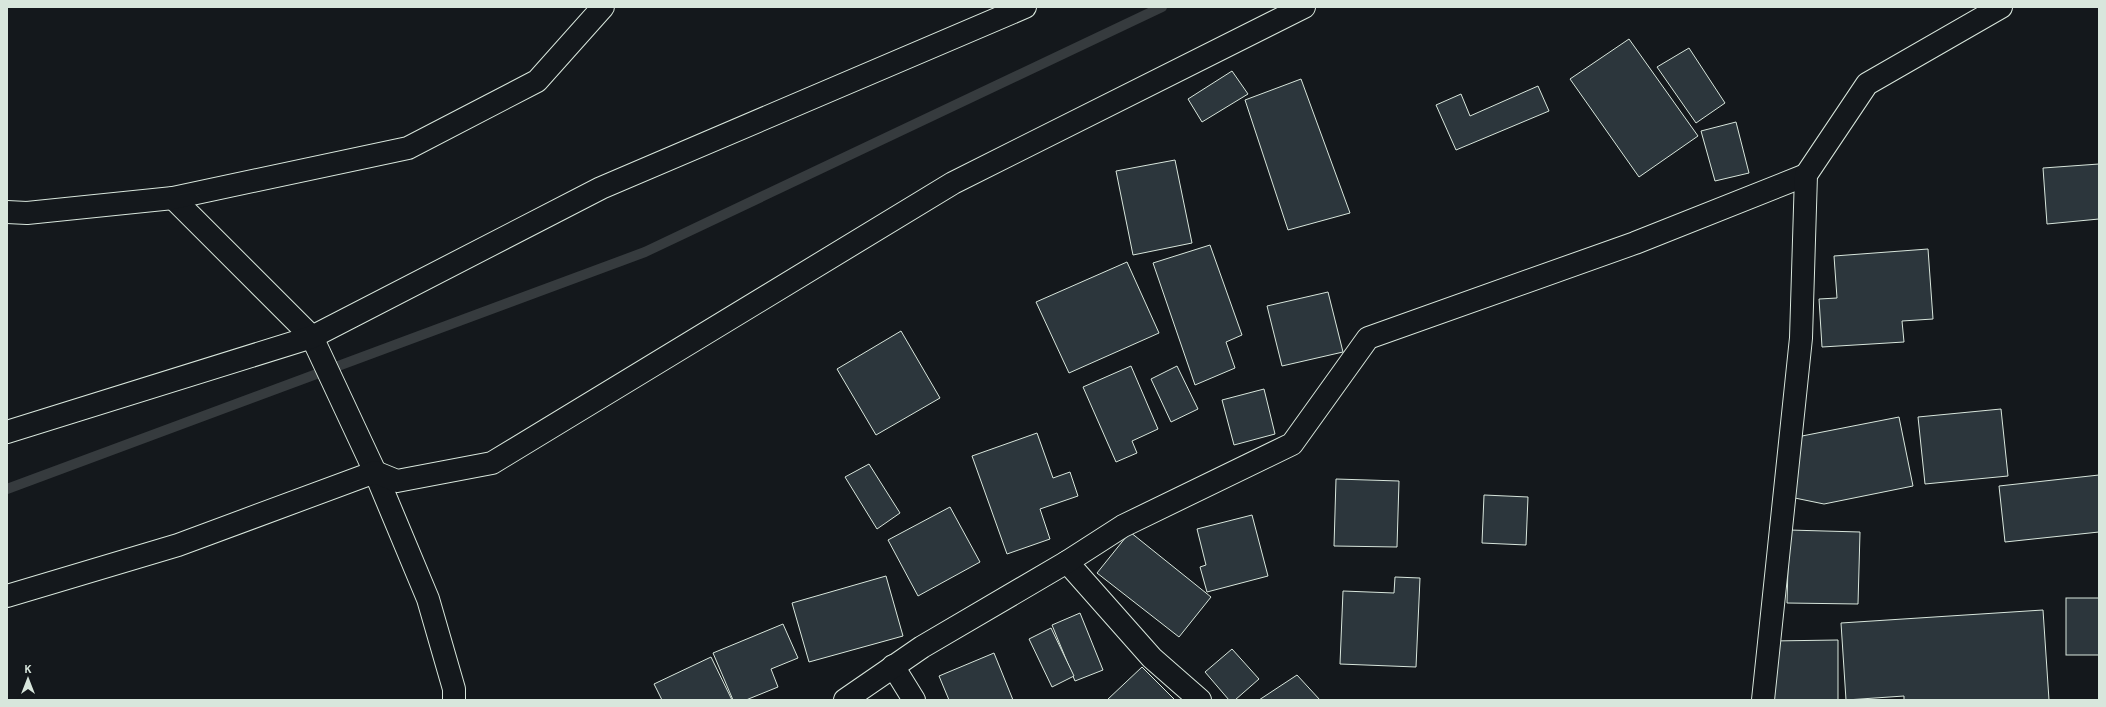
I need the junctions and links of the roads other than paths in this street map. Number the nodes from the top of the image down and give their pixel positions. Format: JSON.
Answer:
{"nodes":[{"id":1,"x":603,"y":7,"type":"edge"},
{"id":2,"x":1025,"y":7,"type":"edge"},
{"id":3,"x":1304,"y":7,"type":"edge"},
{"id":4,"x":2001,"y":7,"type":"edge"},
{"id":5,"x":1806,"y":174,"type":"junction"},
{"id":6,"x":173,"y":198,"type":"junction"},
{"id":7,"x":7,"y":212,"type":"edge"},
{"id":8,"x":315,"y":345,"type":"junction"},
{"id":9,"x":7,"y":432,"type":"edge"},
{"id":10,"x":375,"y":472,"type":"junction"},
{"id":11,"x":1067,"y":562,"type":"junction"},
{"id":12,"x":7,"y":596,"type":"edge"},
{"id":13,"x":893,"y":666,"type":"junction"},
{"id":14,"x":454,"y":700,"type":"edge"},
{"id":15,"x":845,"y":700,"type":"edge"},
{"id":16,"x":914,"y":700,"type":"edge"},
{"id":17,"x":1200,"y":700,"type":"edge"},
{"id":18,"x":1763,"y":700,"type":"edge"}],
"edges":[{"from":1,"to":6,"type":"street"},
{"from":2,"to":8,"type":"street"},
{"from":3,"to":10,"type":"street"},
{"from":4,"to":5,"type":"street"},
{"from":5,"to":11,"type":"street"},
{"from":5,"to":18,"type":"street"},
{"from":6,"to":7,"type":"street"},
{"from":6,"to":8,"type":"street"},
{"from":8,"to":9,"type":"street"},
{"from":8,"to":10,"type":"street"},
{"from":10,"to":12,"type":"street"},
{"from":10,"to":14,"type":"street"},
{"from":11,"to":13,"type":"street"},
{"from":11,"to":17,"type":"street"},
{"from":13,"to":15,"type":"street"},
{"from":13,"to":16,"type":"street"}]}
